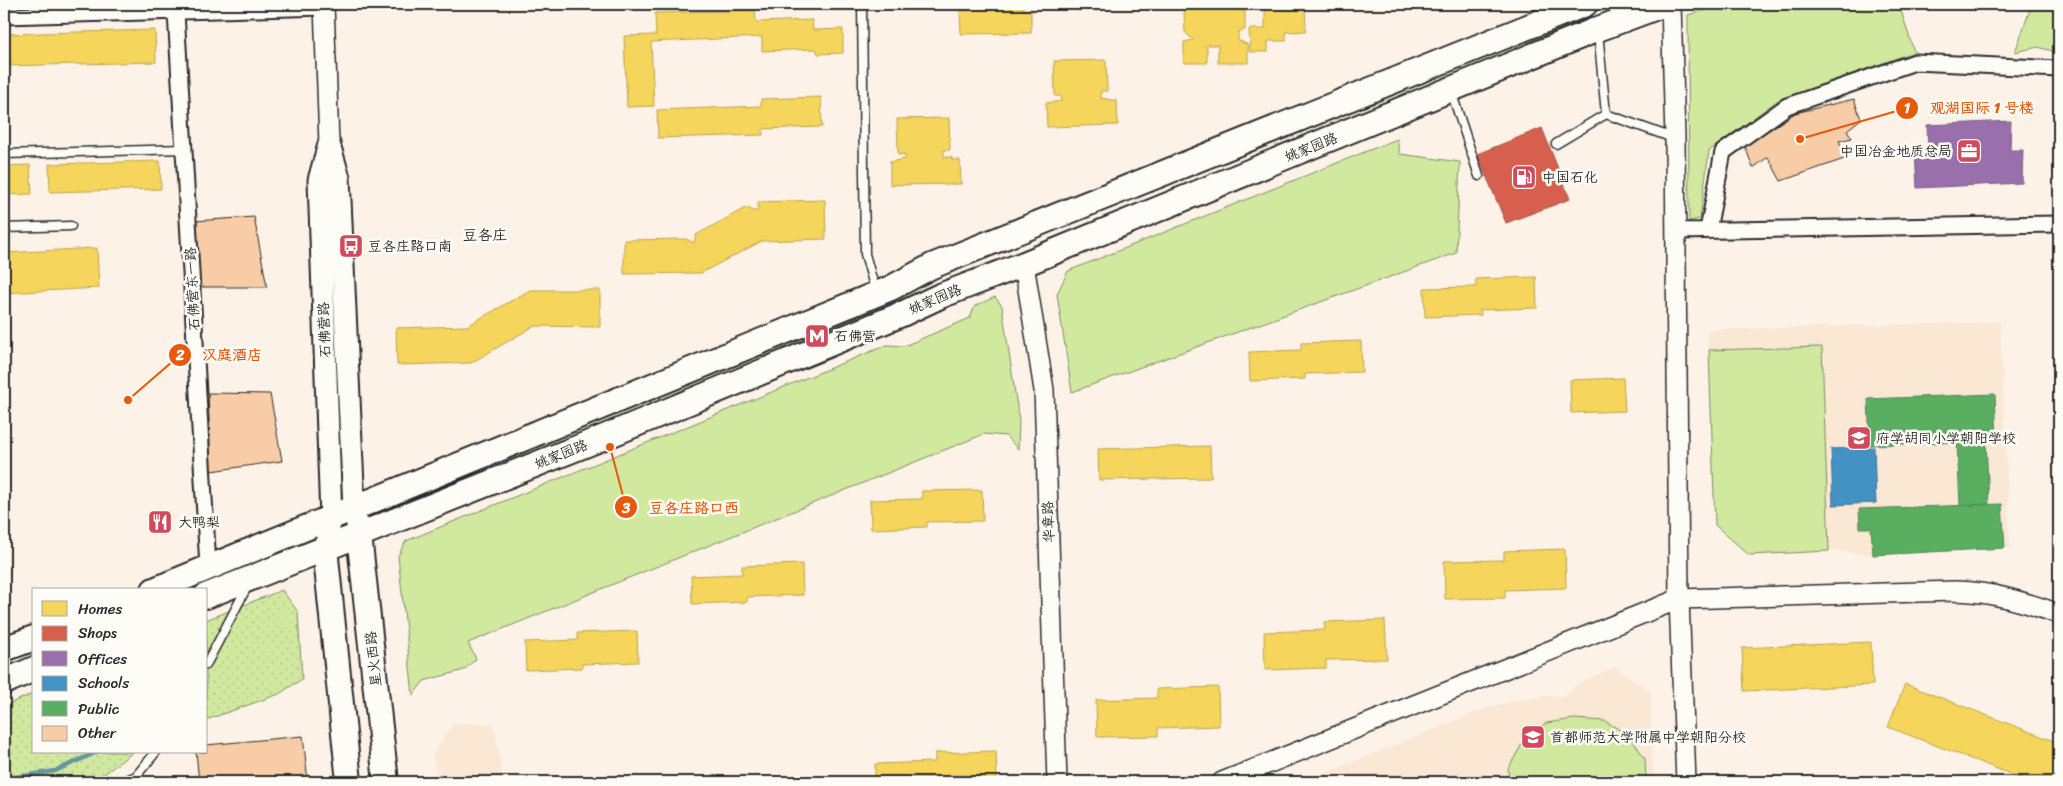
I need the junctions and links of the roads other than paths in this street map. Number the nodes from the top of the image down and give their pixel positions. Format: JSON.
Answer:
{"nodes":[{"id":1,"x":862,"y":4,"type":"edge"},
{"id":2,"x":1585,"y":4,"type":"edge"},
{"id":3,"x":1665,"y":4,"type":"edge"},
{"id":4,"x":1671,"y":4,"type":"edge"},
{"id":5,"x":324,"y":5,"type":"edge"},
{"id":6,"x":81,"y":9,"type":"edge"},
{"id":7,"x":176,"y":12,"type":"junction"},
{"id":8,"x":4,"y":16,"type":"edge"},
{"id":9,"x":1598,"y":29,"type":"junction"},
{"id":10,"x":2059,"y":69,"type":"edge"},
{"id":11,"x":1451,"y":89,"type":"junction"},
{"id":12,"x":1606,"y":114,"type":"junction"},
{"id":13,"x":1675,"y":138,"type":"junction"},
{"id":14,"x":329,"y":144,"type":"junction"},
{"id":15,"x":1556,"y":144,"type":"dead end"},
{"id":16,"x":184,"y":149,"type":"junction"},
{"id":17,"x":4,"y":154,"type":"edge"},
{"id":18,"x":1479,"y":176,"type":"dead end"},
{"id":19,"x":2059,"y":224,"type":"edge"},
{"id":20,"x":71,"y":226,"type":"dead end"},
{"id":21,"x":4,"y":228,"type":"edge"},
{"id":22,"x":1708,"y":230,"type":"junction"},
{"id":23,"x":1676,"y":231,"type":"junction"},
{"id":24,"x":1024,"y":264,"type":"junction"},
{"id":25,"x":876,"y":294,"type":"junction"},
{"id":26,"x":354,"y":508,"type":"junction"},
{"id":27,"x":330,"y":518,"type":"junction"},
{"id":28,"x":359,"y":535,"type":"junction"},
{"id":29,"x":325,"y":548,"type":"junction"},
{"id":30,"x":208,"y":567,"type":"junction"},
{"id":31,"x":253,"y":577,"type":"junction"},
{"id":32,"x":159,"y":588,"type":"edge"},
{"id":33,"x":208,"y":595,"type":"edge"},
{"id":34,"x":1679,"y":599,"type":"junction"},
{"id":35,"x":2059,"y":614,"type":"edge"},
{"id":36,"x":32,"y":639,"type":"edge"},
{"id":37,"x":4,"y":649,"type":"edge"},
{"id":38,"x":208,"y":661,"type":"edge"},
{"id":39,"x":32,"y":670,"type":"edge"},
{"id":40,"x":4,"y":682,"type":"edge"},
{"id":41,"x":154,"y":754,"type":"edge"},
{"id":42,"x":122,"y":782,"type":"edge"},
{"id":43,"x":349,"y":782,"type":"edge"},
{"id":44,"x":386,"y":782,"type":"edge"},
{"id":45,"x":1057,"y":782,"type":"edge"},
{"id":46,"x":1222,"y":782,"type":"edge"},
{"id":47,"x":1686,"y":782,"type":"edge"}],
"edges":[{"from":1,"to":25,"type":"lane"},
{"from":2,"to":25,"type":"main road","name":"姚家园路"},
{"from":3,"to":9,"type":"main road","name":"姚家园路"},
{"from":4,"to":13,"type":"street"},
{"from":5,"to":7,"type":"street"},
{"from":5,"to":14,"type":"street","name":"石佛营路"},
{"from":6,"to":7,"type":"street"},
{"from":6,"to":8,"type":"street"},
{"from":7,"to":16,"type":"street","name":"石佛营东一路"},
{"from":9,"to":11,"type":"main road","name":"姚家园路"},
{"from":9,"to":12,"type":"lane"},
{"from":10,"to":22,"type":"street"},
{"from":11,"to":18,"type":"lane"},
{"from":11,"to":24,"type":"main road","name":"姚家园路"},
{"from":12,"to":13,"type":"lane"},
{"from":12,"to":15,"type":"lane"},
{"from":13,"to":23,"type":"street"},
{"from":14,"to":26,"type":"main road","name":"石佛营路"},
{"from":14,"to":27,"type":"main road","name":"石佛营路"},
{"from":16,"to":17,"type":"lane"},
{"from":16,"to":30,"type":"street","name":"石佛营东一路"},
{"from":19,"to":22,"type":"street"},
{"from":20,"to":21,"type":"lane"},
{"from":22,"to":23,"type":"street"},
{"from":23,"to":34,"type":"street"},
{"from":24,"to":28,"type":"main road","name":"姚家园路"},
{"from":24,"to":45,"type":"street","name":"华章路"},
{"from":25,"to":26,"type":"main road","name":"姚家园路"},
{"from":26,"to":27,"type":"main road","name":"姚家园路"},
{"from":26,"to":28,"type":"main road","name":"石佛营路"},
{"from":27,"to":29,"type":"main road","name":"石佛营路"},
{"from":27,"to":30,"type":"main road","name":"姚家园路"},
{"from":28,"to":29,"type":"main road","name":"姚家园路"},
{"from":28,"to":44,"type":"main road","name":"星火西路"},
{"from":29,"to":31,"type":"main road","name":"姚家园路"},
{"from":29,"to":43,"type":"main road"},
{"from":30,"to":32,"type":"main road","name":"姚家园路"},
{"from":31,"to":33,"type":"main road","name":"姚家园路"},
{"from":31,"to":38,"type":"lane"},
{"from":34,"to":35,"type":"street"},
{"from":34,"to":46,"type":"street"},
{"from":34,"to":47,"type":"street"},
{"from":36,"to":37,"type":"main road"},
{"from":39,"to":40,"type":"main road"},
{"from":41,"to":42,"type":"lane"}]}
